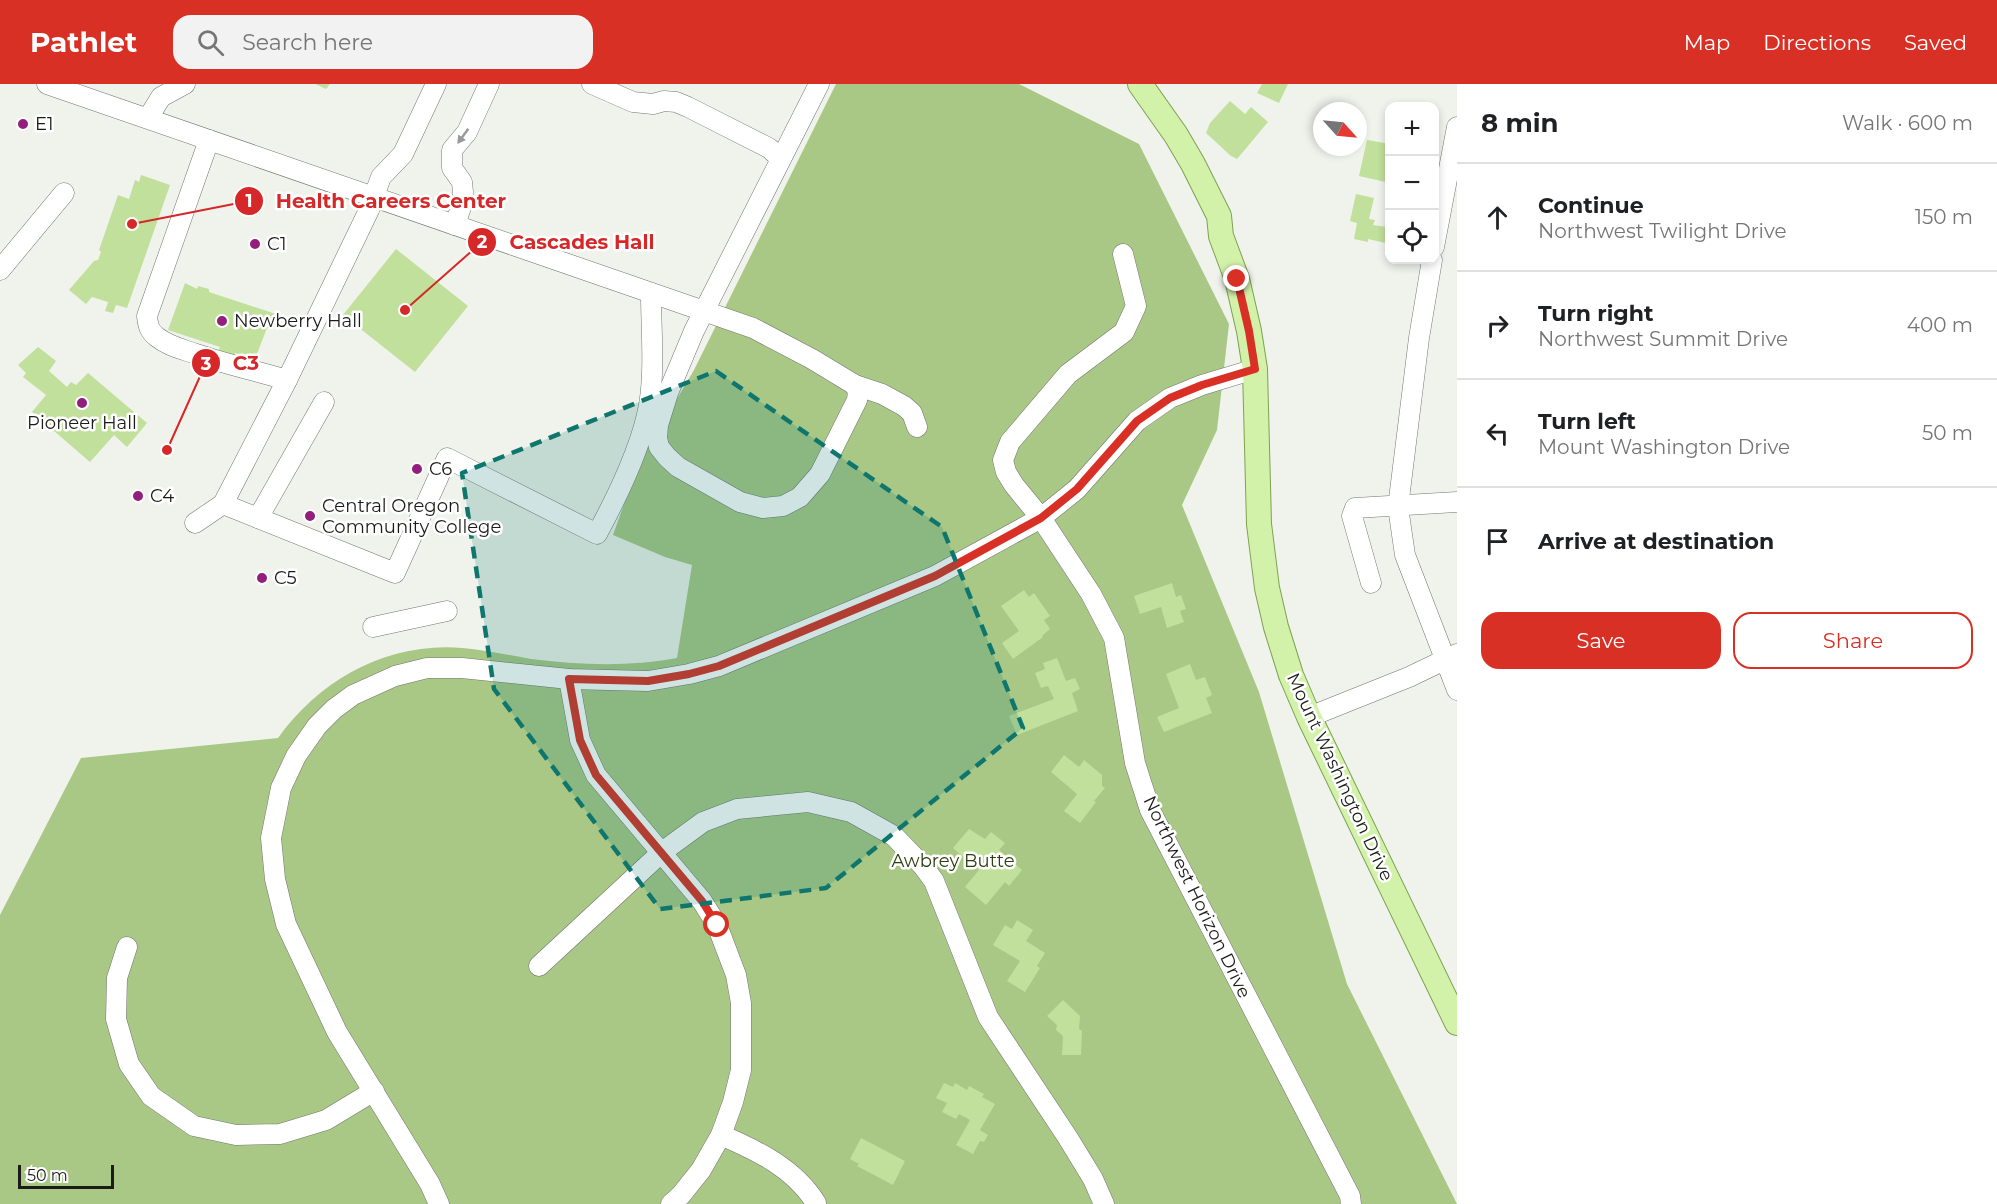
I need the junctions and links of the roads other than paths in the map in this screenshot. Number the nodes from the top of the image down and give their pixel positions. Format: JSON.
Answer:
{"nodes":[{"id":1,"x":47,"y":84,"type":"edge"},
{"id":2,"x":184,"y":84,"type":"edge"},
{"id":3,"x":436,"y":84,"type":"edge"},
{"id":4,"x":489,"y":84,"type":"edge"},
{"id":5,"x":819,"y":84,"type":"edge"},
{"id":6,"x":1122,"y":84,"type":"edge"},
{"id":7,"x":1140,"y":84,"type":"edge"},
{"id":8,"x":600,"y":86,"type":"edge"},
{"id":9,"x":148,"y":118,"type":"junction"},
{"id":10,"x":1457,"y":127,"type":"edge"},
{"id":11,"x":209,"y":140,"type":"junction"},
{"id":12,"x":781,"y":159,"type":"junction"},
{"id":13,"x":64,"y":193,"type":"dead end"},
{"id":14,"x":374,"y":197,"type":"junction"},
{"id":15,"x":1439,"y":221,"type":"edge"},
{"id":16,"x":455,"y":225,"type":"junction"},
{"id":17,"x":1221,"y":237,"type":"junction"},
{"id":18,"x":1123,"y":254,"type":"dead end"},
{"id":19,"x":1431,"y":264,"type":"edge"},
{"id":20,"x":0,"y":270,"type":"edge"},
{"id":21,"x":651,"y":293,"type":"junction"},
{"id":22,"x":704,"y":311,"type":"junction"},
{"id":23,"x":1255,"y":369,"type":"junction"},
{"id":24,"x":287,"y":380,"type":"junction"},
{"id":25,"x":855,"y":385,"type":"junction"},
{"id":26,"x":324,"y":402,"type":"dead end"},
{"id":27,"x":916,"y":427,"type":"dead end"},
{"id":28,"x":1457,"y":502,"type":"edge"},
{"id":29,"x":223,"y":504,"type":"junction"},
{"id":30,"x":1398,"y":507,"type":"junction"},
{"id":31,"x":258,"y":518,"type":"junction"},
{"id":32,"x":1041,"y":518,"type":"junction"},
{"id":33,"x":195,"y":523,"type":"dead end"},
{"id":34,"x":1371,"y":583,"type":"dead end"},
{"id":35,"x":447,"y":611,"type":"dead end"},
{"id":36,"x":373,"y":627,"type":"dead end"},
{"id":37,"x":1452,"y":656,"type":"edge"},
{"id":38,"x":569,"y":679,"type":"junction"},
{"id":39,"x":1457,"y":690,"type":"edge"},
{"id":40,"x":1309,"y":717,"type":"junction"},
{"id":41,"x":662,"y":852,"type":"junction"},
{"id":42,"x":127,"y":947,"type":"dead end"},
{"id":43,"x":539,"y":966,"type":"dead end"},
{"id":44,"x":1457,"y":1023,"type":"edge"},
{"id":45,"x":374,"y":1091,"type":"junction"},
{"id":46,"x":721,"y":1135,"type":"junction"},
{"id":47,"x":816,"y":1203,"type":"edge"},
{"id":48,"x":439,"y":1204,"type":"edge"},
{"id":49,"x":671,"y":1204,"type":"edge"},
{"id":50,"x":1104,"y":1204,"type":"edge"},
{"id":51,"x":1351,"y":1204,"type":"edge"}],
"edges":[{"from":1,"to":9,"type":"street"},
{"from":2,"to":9,"type":"street"},
{"from":3,"to":14,"type":"street"},
{"from":4,"to":16,"type":"street","one_way":true},
{"from":5,"to":12,"type":"street"},
{"from":6,"to":17,"type":"main road","name":"Mount Washington Drive"},
{"from":7,"to":17,"type":"main road","name":"Mount Washington Drive"},
{"from":8,"to":12,"type":"street"},
{"from":9,"to":11,"type":"street"},
{"from":10,"to":15,"type":"street"},
{"from":11,"to":14,"type":"street"},
{"from":11,"to":24,"type":"street"},
{"from":12,"to":22,"type":"street"},
{"from":13,"to":20,"type":"street"},
{"from":14,"to":16,"type":"street"},
{"from":14,"to":24,"type":"street"},
{"from":16,"to":21,"type":"street"},
{"from":17,"to":23,"type":"main road","name":"Mount Washington Drive"},
{"from":18,"to":32,"type":"street","name":"Northwest Horizon Drive"},
{"from":19,"to":30,"type":"street"},
{"from":21,"to":22,"type":"street"},
{"from":21,"to":31,"type":"street"},
{"from":22,"to":25,"type":"street"},
{"from":22,"to":25,"type":"street"},
{"from":23,"to":32,"type":"street"},
{"from":23,"to":40,"type":"main road","name":"Mount Washington Drive"},
{"from":24,"to":29,"type":"street"},
{"from":25,"to":27,"type":"street"},
{"from":26,"to":31,"type":"street"},
{"from":28,"to":30,"type":"street"},
{"from":29,"to":31,"type":"street"},
{"from":29,"to":33,"type":"street"},
{"from":30,"to":34,"type":"street"},
{"from":30,"to":37,"type":"street"},
{"from":32,"to":38,"type":"street"},
{"from":32,"to":51,"type":"street","name":"Northwest Horizon Drive"},
{"from":35,"to":36,"type":"street"},
{"from":37,"to":39,"type":"street"},
{"from":37,"to":40,"type":"street"},
{"from":38,"to":41,"type":"street"},
{"from":38,"to":45,"type":"street"},
{"from":40,"to":44,"type":"main road","name":"Mount Washington Drive"},
{"from":41,"to":43,"type":"street"},
{"from":41,"to":46,"type":"street"},
{"from":41,"to":50,"type":"street"},
{"from":42,"to":45,"type":"street"},
{"from":45,"to":48,"type":"street"},
{"from":46,"to":47,"type":"street"},
{"from":46,"to":49,"type":"street"}]}
